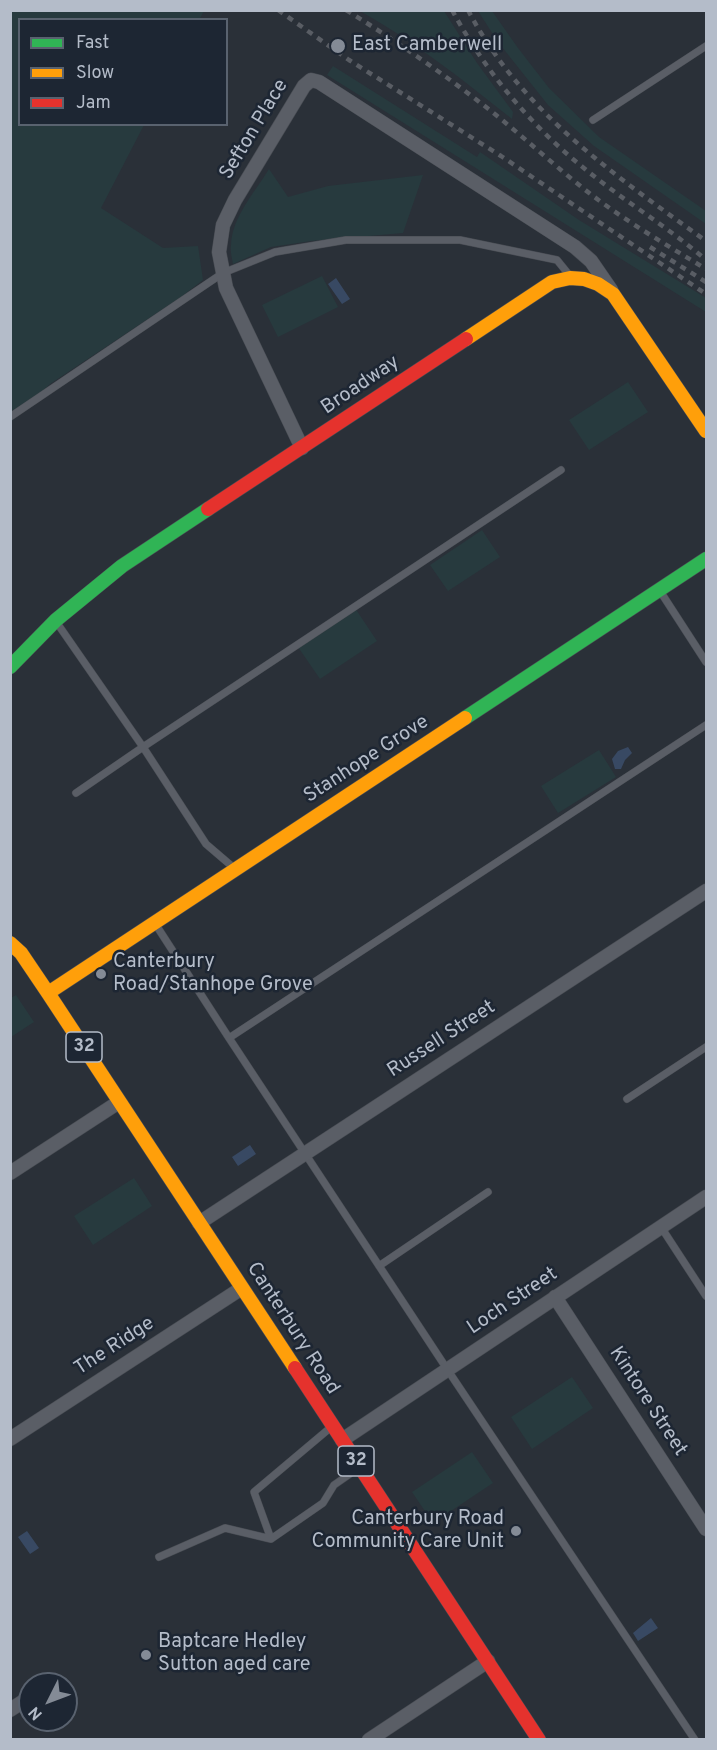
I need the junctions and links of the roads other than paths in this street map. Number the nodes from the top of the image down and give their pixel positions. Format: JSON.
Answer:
{"nodes":[{"id":1,"x":706,"y":45,"type":"edge"},
{"id":2,"x":593,"y":120,"type":"dead end"},
{"id":3,"x":223,"y":273,"type":"junction"},
{"id":4,"x":570,"y":276,"type":"junction"},
{"id":5,"x":614,"y":294,"type":"junction"},
{"id":6,"x":10,"y":417,"type":"edge"},
{"id":7,"x":706,"y":431,"type":"edge"},
{"id":8,"x":302,"y":448,"type":"junction"},
{"id":9,"x":561,"y":470,"type":"dead end"},
{"id":10,"x":706,"y":559,"type":"edge"},
{"id":11,"x":659,"y":590,"type":"junction"},
{"id":12,"x":56,"y":620,"type":"junction"},
{"id":13,"x":706,"y":662,"type":"edge"},
{"id":14,"x":10,"y":667,"type":"edge"},
{"id":15,"x":706,"y":725,"type":"edge"},
{"id":16,"x":143,"y":747,"type":"junction"},
{"id":17,"x":76,"y":793,"type":"dead end"},
{"id":18,"x":236,"y":870,"type":"junction"},
{"id":19,"x":706,"y":891,"type":"edge"},
{"id":20,"x":154,"y":923,"type":"junction"},
{"id":21,"x":10,"y":943,"type":"edge"},
{"id":22,"x":48,"y":993,"type":"junction"},
{"id":23,"x":229,"y":1038,"type":"junction"},
{"id":24,"x":706,"y":1047,"type":"edge"},
{"id":25,"x":627,"y":1100,"type":"dead end"},
{"id":26,"x":119,"y":1102,"type":"junction"},
{"id":27,"x":304,"y":1154,"type":"junction"},
{"id":28,"x":10,"y":1173,"type":"edge"},
{"id":29,"x":488,"y":1192,"type":"dead end"},
{"id":30,"x":706,"y":1197,"type":"edge"},
{"id":31,"x":199,"y":1223,"type":"junction"},
{"id":32,"x":661,"y":1227,"type":"junction"},
{"id":33,"x":379,"y":1266,"type":"junction"},
{"id":34,"x":242,"y":1288,"type":"junction"},
{"id":35,"x":706,"y":1296,"type":"edge"},
{"id":36,"x":555,"y":1297,"type":"junction"},
{"id":37,"x":447,"y":1369,"type":"junction"},
{"id":38,"x":333,"y":1426,"type":"junction"},
{"id":39,"x":10,"y":1439,"type":"edge"},
{"id":40,"x":342,"y":1440,"type":"junction"},
{"id":41,"x":359,"y":1467,"type":"junction"},
{"id":42,"x":706,"y":1529,"type":"edge"},
{"id":43,"x":271,"y":1539,"type":"junction"},
{"id":44,"x":159,"y":1557,"type":"dead end"},
{"id":45,"x":488,"y":1661,"type":"junction"},
{"id":46,"x":369,"y":1740,"type":"edge"},
{"id":47,"x":539,"y":1740,"type":"edge"},
{"id":48,"x":695,"y":1740,"type":"edge"}],
"edges":[{"from":1,"to":2,"type":"lane"},
{"from":3,"to":4,"type":"lane"},
{"from":3,"to":5,"type":"street","name":"Sefton Place"},
{"from":3,"to":6,"type":"lane"},
{"from":3,"to":8,"type":"street","name":"Sefton Place"},
{"from":4,"to":5,"type":"main road"},
{"from":4,"to":8,"type":"main road","name":"Broadway"},
{"from":5,"to":7,"type":"main road"},
{"from":8,"to":12,"type":"main road","name":"Broadway"},
{"from":9,"to":16,"type":"lane"},
{"from":10,"to":11,"type":"main road","name":"Stanhope Grove"},
{"from":11,"to":13,"type":"lane"},
{"from":11,"to":18,"type":"main road","name":"Stanhope Grove"},
{"from":12,"to":14,"type":"main road","name":"Broadway"},
{"from":12,"to":16,"type":"lane"},
{"from":15,"to":23,"type":"lane"},
{"from":16,"to":17,"type":"lane"},
{"from":16,"to":18,"type":"lane"},
{"from":18,"to":20,"type":"main road","name":"Stanhope Grove"},
{"from":19,"to":27,"type":"street","name":"Russell Street"},
{"from":20,"to":22,"type":"main road","name":"Stanhope Grove"},
{"from":20,"to":23,"type":"lane"},
{"from":21,"to":22,"type":"main road","name":"Canterbury Road","number":"32"},
{"from":22,"to":26,"type":"main road","name":"Canterbury Road","number":"32"},
{"from":23,"to":27,"type":"lane"},
{"from":24,"to":25,"type":"lane"},
{"from":26,"to":28,"type":"street"},
{"from":26,"to":31,"type":"main road","name":"Canterbury Road","number":"32"},
{"from":27,"to":31,"type":"street","name":"Russell Street"},
{"from":27,"to":33,"type":"lane"},
{"from":29,"to":33,"type":"lane"},
{"from":30,"to":32,"type":"street","name":"Loch Street"},
{"from":31,"to":34,"type":"main road","name":"Canterbury Road","number":"32"},
{"from":32,"to":35,"type":"lane"},
{"from":32,"to":36,"type":"street","name":"Loch Street"},
{"from":33,"to":37,"type":"lane"},
{"from":34,"to":38,"type":"main road","name":"Canterbury Road","number":"32"},
{"from":34,"to":39,"type":"street","name":"The Ridge"},
{"from":36,"to":37,"type":"street","name":"Loch Street"},
{"from":36,"to":42,"type":"street","name":"Kintore Street"},
{"from":37,"to":40,"type":"street","name":"Loch Street"},
{"from":37,"to":48,"type":"lane"},
{"from":38,"to":40,"type":"main road","name":"Canterbury Road","number":"32"},
{"from":38,"to":43,"type":"lane"},
{"from":40,"to":41,"type":"main road","name":"Canterbury Road","number":"32"},
{"from":41,"to":43,"type":"lane"},
{"from":41,"to":45,"type":"main road","name":"Canterbury Road","number":"32"},
{"from":43,"to":44,"type":"lane"},
{"from":45,"to":46,"type":"street"},
{"from":45,"to":47,"type":"main road","name":"Canterbury Road","number":"32"}]}
